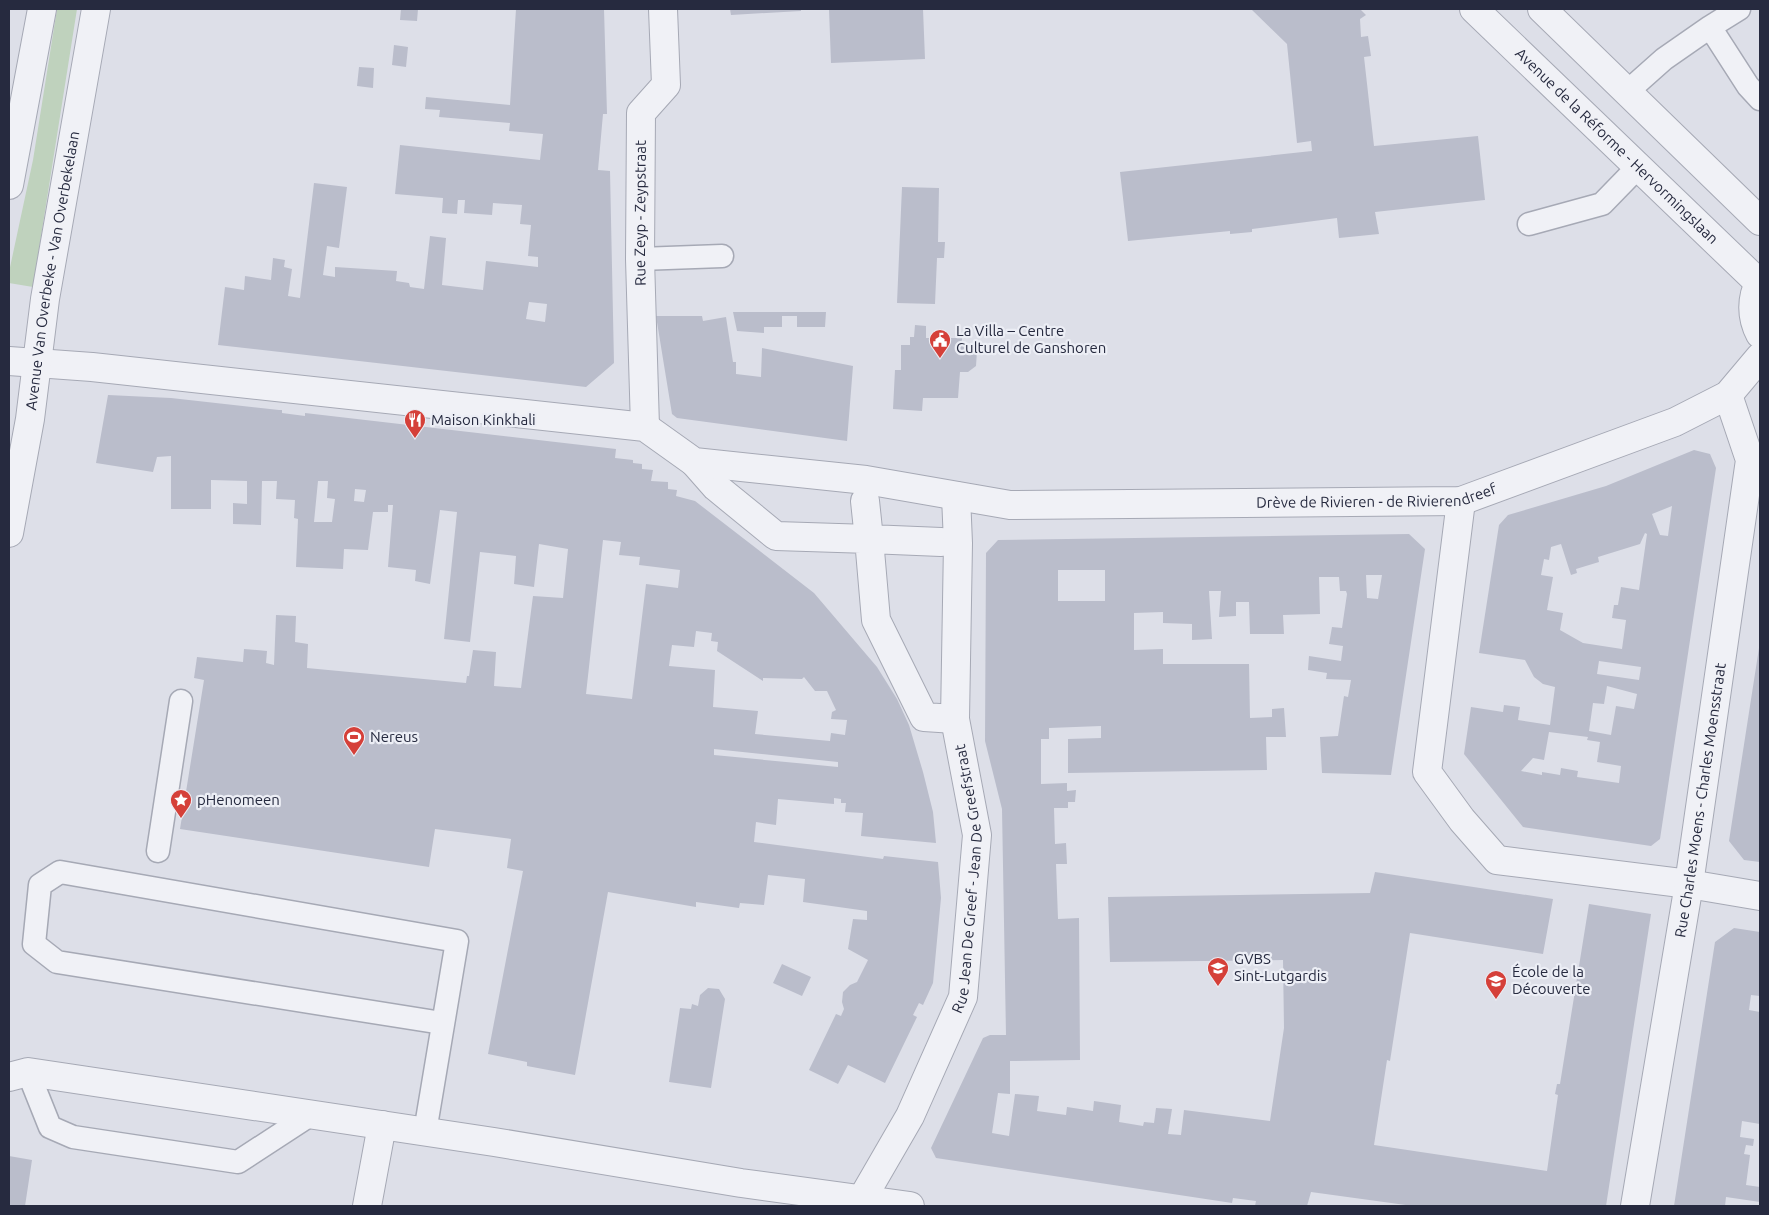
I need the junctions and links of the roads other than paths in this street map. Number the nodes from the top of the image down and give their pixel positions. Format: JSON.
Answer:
{"nodes":[{"id":1,"x":42,"y":9,"type":"edge"},
{"id":2,"x":96,"y":9,"type":"edge"},
{"id":3,"x":663,"y":9,"type":"edge"},
{"id":4,"x":1474,"y":9,"type":"edge"},
{"id":5,"x":1542,"y":9,"type":"edge"},
{"id":6,"x":1739,"y":9,"type":"edge"},
{"id":7,"x":1710,"y":28,"type":"junction"},
{"id":8,"x":1628,"y":91,"type":"junction"},
{"id":9,"x":1760,"y":99,"type":"edge"},
{"id":10,"x":1638,"y":166,"type":"junction"},
{"id":11,"x":9,"y":186,"type":"edge"},
{"id":12,"x":1760,"y":221,"type":"edge"},
{"id":13,"x":1529,"y":224,"type":"dead end"},
{"id":14,"x":722,"y":256,"type":"dead end"},
{"id":15,"x":640,"y":259,"type":"junction"},
{"id":16,"x":1760,"y":282,"type":"edge"},
{"id":17,"x":1760,"y":334,"type":"edge"},
{"id":18,"x":1760,"y":357,"type":"edge"},
{"id":19,"x":9,"y":361,"type":"edge"},
{"id":20,"x":37,"y":363,"type":"junction"},
{"id":21,"x":1728,"y":395,"type":"junction"},
{"id":22,"x":645,"y":427,"type":"junction"},
{"id":23,"x":694,"y":462,"type":"junction"},
{"id":24,"x":956,"y":496,"type":"junction"},
{"id":25,"x":866,"y":501,"type":"dead end"},
{"id":26,"x":1461,"y":501,"type":"junction"},
{"id":27,"x":9,"y":533,"type":"edge"},
{"id":28,"x":869,"y":539,"type":"junction"},
{"id":29,"x":941,"y":542,"type":"dead end"},
{"id":30,"x":181,"y":701,"type":"dead end"},
{"id":31,"x":955,"y":720,"type":"junction"},
{"id":32,"x":158,"y":851,"type":"dead end"},
{"id":33,"x":1689,"y":884,"type":"junction"},
{"id":34,"x":1760,"y":896,"type":"edge"},
{"id":35,"x":442,"y":1022,"type":"junction"},
{"id":36,"x":15,"y":1070,"type":"edge"},
{"id":37,"x":310,"y":1115,"type":"junction"},
{"id":38,"x":382,"y":1125,"type":"junction"},
{"id":39,"x":425,"y":1132,"type":"junction"},
{"id":40,"x":859,"y":1203,"type":"edge"},
{"id":41,"x":367,"y":1206,"type":"edge"},
{"id":42,"x":910,"y":1206,"type":"edge"},
{"id":43,"x":1636,"y":1206,"type":"edge"}],
"edges":[{"from":1,"to":11,"type":"street"},
{"from":2,"to":20,"type":"street","name":"Avenue Van Overbeke - Van Overbekelaan"},
{"from":3,"to":15,"type":"street","name":"Rue Zeyp - Zeypstraat"},
{"from":4,"to":10,"type":"street","name":"Avenue de la Réforme - Hervormingslaan"},
{"from":5,"to":8,"type":"street"},
{"from":6,"to":7,"type":"lane"},
{"from":7,"to":8,"type":"lane"},
{"from":7,"to":9,"type":"lane"},
{"from":8,"to":12,"type":"street"},
{"from":10,"to":13,"type":"lane"},
{"from":10,"to":16,"type":"street","name":"Avenue de la Réforme - Hervormingslaan"},
{"from":14,"to":15,"type":"lane"},
{"from":15,"to":22,"type":"street","name":"Rue Zeyp - Zeypstraat"},
{"from":16,"to":17,"type":"street","name":"Avenue de la Réforme - Hervormingslaan"},
{"from":18,"to":21,"type":"street","name":"Drève de Rivieren - de Rivierendreef"},
{"from":19,"to":20,"type":"street"},
{"from":20,"to":22,"type":"street"},
{"from":20,"to":27,"type":"street","name":"Avenue Van Overbeke - Van Overbekelaan"},
{"from":21,"to":26,"type":"street","name":"Drève de Rivieren - de Rivierendreef"},
{"from":21,"to":33,"type":"street","name":"Rue Charles Moens - Charles Moensstraat"},
{"from":22,"to":23,"type":"street"},
{"from":23,"to":24,"type":"street","name":"Drève de Rivieren - de Rivierendreef"},
{"from":23,"to":28,"type":"street"},
{"from":24,"to":26,"type":"street","name":"Drève de Rivieren - de Rivierendreef"},
{"from":24,"to":31,"type":"street","name":"Rue Jean De Greef - Jean De Greefstraat"},
{"from":25,"to":28,"type":"street"},
{"from":26,"to":33,"type":"street"},
{"from":28,"to":29,"type":"street"},
{"from":28,"to":31,"type":"street"},
{"from":30,"to":32,"type":"lane"},
{"from":31,"to":40,"type":"street","name":"Rue Jean De Greef - Jean De Greefstraat"},
{"from":33,"to":34,"type":"street"},
{"from":33,"to":43,"type":"street","name":"Rue Charles Moens - Charles Moensstraat"},
{"from":35,"to":35,"type":"lane"},
{"from":35,"to":39,"type":"lane"},
{"from":36,"to":37,"type":"street"},
{"from":36,"to":37,"type":"lane"},
{"from":37,"to":38,"type":"street"},
{"from":38,"to":39,"type":"street"},
{"from":38,"to":41,"type":"street"},
{"from":39,"to":40,"type":"street"},
{"from":40,"to":42,"type":"street"}]}
